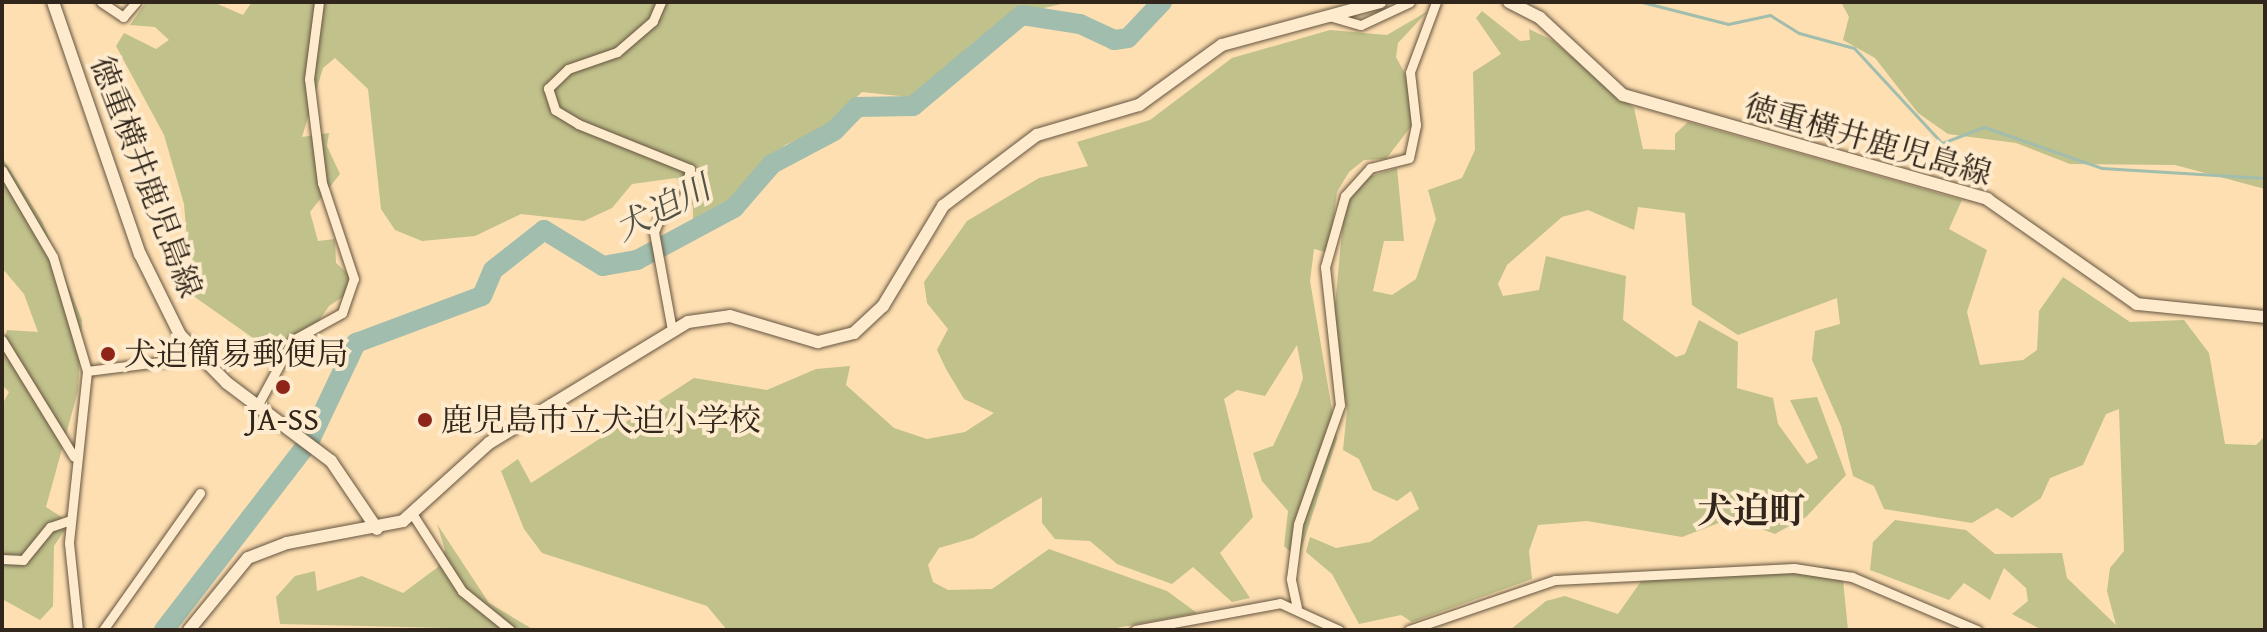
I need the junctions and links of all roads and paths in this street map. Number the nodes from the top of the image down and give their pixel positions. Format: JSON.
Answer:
{"nodes":[{"id":1,"x":53,"y":2,"type":"edge"},
{"id":2,"x":101,"y":2,"type":"edge"},
{"id":3,"x":136,"y":2,"type":"edge"},
{"id":4,"x":319,"y":2,"type":"edge"},
{"id":5,"x":661,"y":2,"type":"edge"},
{"id":6,"x":1380,"y":2,"type":"edge"},
{"id":7,"x":1410,"y":2,"type":"edge"},
{"id":8,"x":1436,"y":2,"type":"edge"},
{"id":9,"x":1509,"y":2,"type":"edge"},
{"id":10,"x":1526,"y":6,"type":"edge"},
{"id":11,"x":1326,"y":15,"type":"junction"},
{"id":12,"x":2,"y":170,"type":"edge"},
{"id":13,"x":2265,"y":317,"type":"edge"},
{"id":14,"x":672,"y":330,"type":"junction"},
{"id":15,"x":2,"y":340,"type":"edge"},
{"id":16,"x":200,"y":357,"type":"junction"},
{"id":17,"x":87,"y":371,"type":"junction"},
{"id":18,"x":257,"y":406,"type":"junction"},
{"id":19,"x":74,"y":457,"type":"junction"},
{"id":20,"x":200,"y":493,"type":"dead end"},
{"id":21,"x":413,"y":515,"type":"junction"},
{"id":22,"x":70,"y":520,"type":"junction"},
{"id":23,"x":377,"y":529,"type":"junction"},
{"id":24,"x":2,"y":559,"type":"edge"},
{"id":25,"x":1297,"y":608,"type":"junction"},
{"id":26,"x":78,"y":630,"type":"edge"},
{"id":27,"x":103,"y":630,"type":"edge"},
{"id":28,"x":189,"y":630,"type":"edge"},
{"id":29,"x":510,"y":630,"type":"edge"},
{"id":30,"x":1135,"y":630,"type":"edge"},
{"id":31,"x":1339,"y":630,"type":"edge"},
{"id":32,"x":1409,"y":630,"type":"edge"},
{"id":33,"x":1977,"y":630,"type":"edge"}],
"edges":[{"from":1,"to":16,"type":"main road","name":"徳重横井鹿児島線"},
{"from":2,"to":3,"type":"street"},
{"from":4,"to":18,"type":"street"},
{"from":5,"to":14,"type":"street"},
{"from":6,"to":11,"type":"main road"},
{"from":7,"to":11,"type":"street"},
{"from":8,"to":25,"type":"street"},
{"from":9,"to":10,"type":"main road","name":"徳重横井鹿児島線"},
{"from":10,"to":13,"type":"main road","name":"徳重横井鹿児島線"},
{"from":11,"to":14,"type":"main road"},
{"from":12,"to":17,"type":"street"},
{"from":14,"to":21,"type":"main road"},
{"from":15,"to":19,"type":"street"},
{"from":16,"to":17,"type":"street"},
{"from":16,"to":18,"type":"main road","name":"徳重横井鹿児島線"},
{"from":17,"to":19,"type":"street"},
{"from":18,"to":23,"type":"main road","name":"徳重横井鹿児島線"},
{"from":19,"to":22,"type":"street"},
{"from":20,"to":27,"type":"street"},
{"from":21,"to":23,"type":"main road"},
{"from":21,"to":29,"type":"street"},
{"from":22,"to":24,"type":"street"},
{"from":22,"to":26,"type":"street"},
{"from":23,"to":28,"type":"main road"},
{"from":25,"to":30,"type":"street"},
{"from":25,"to":31,"type":"street"},
{"from":32,"to":33,"type":"street"}]}
